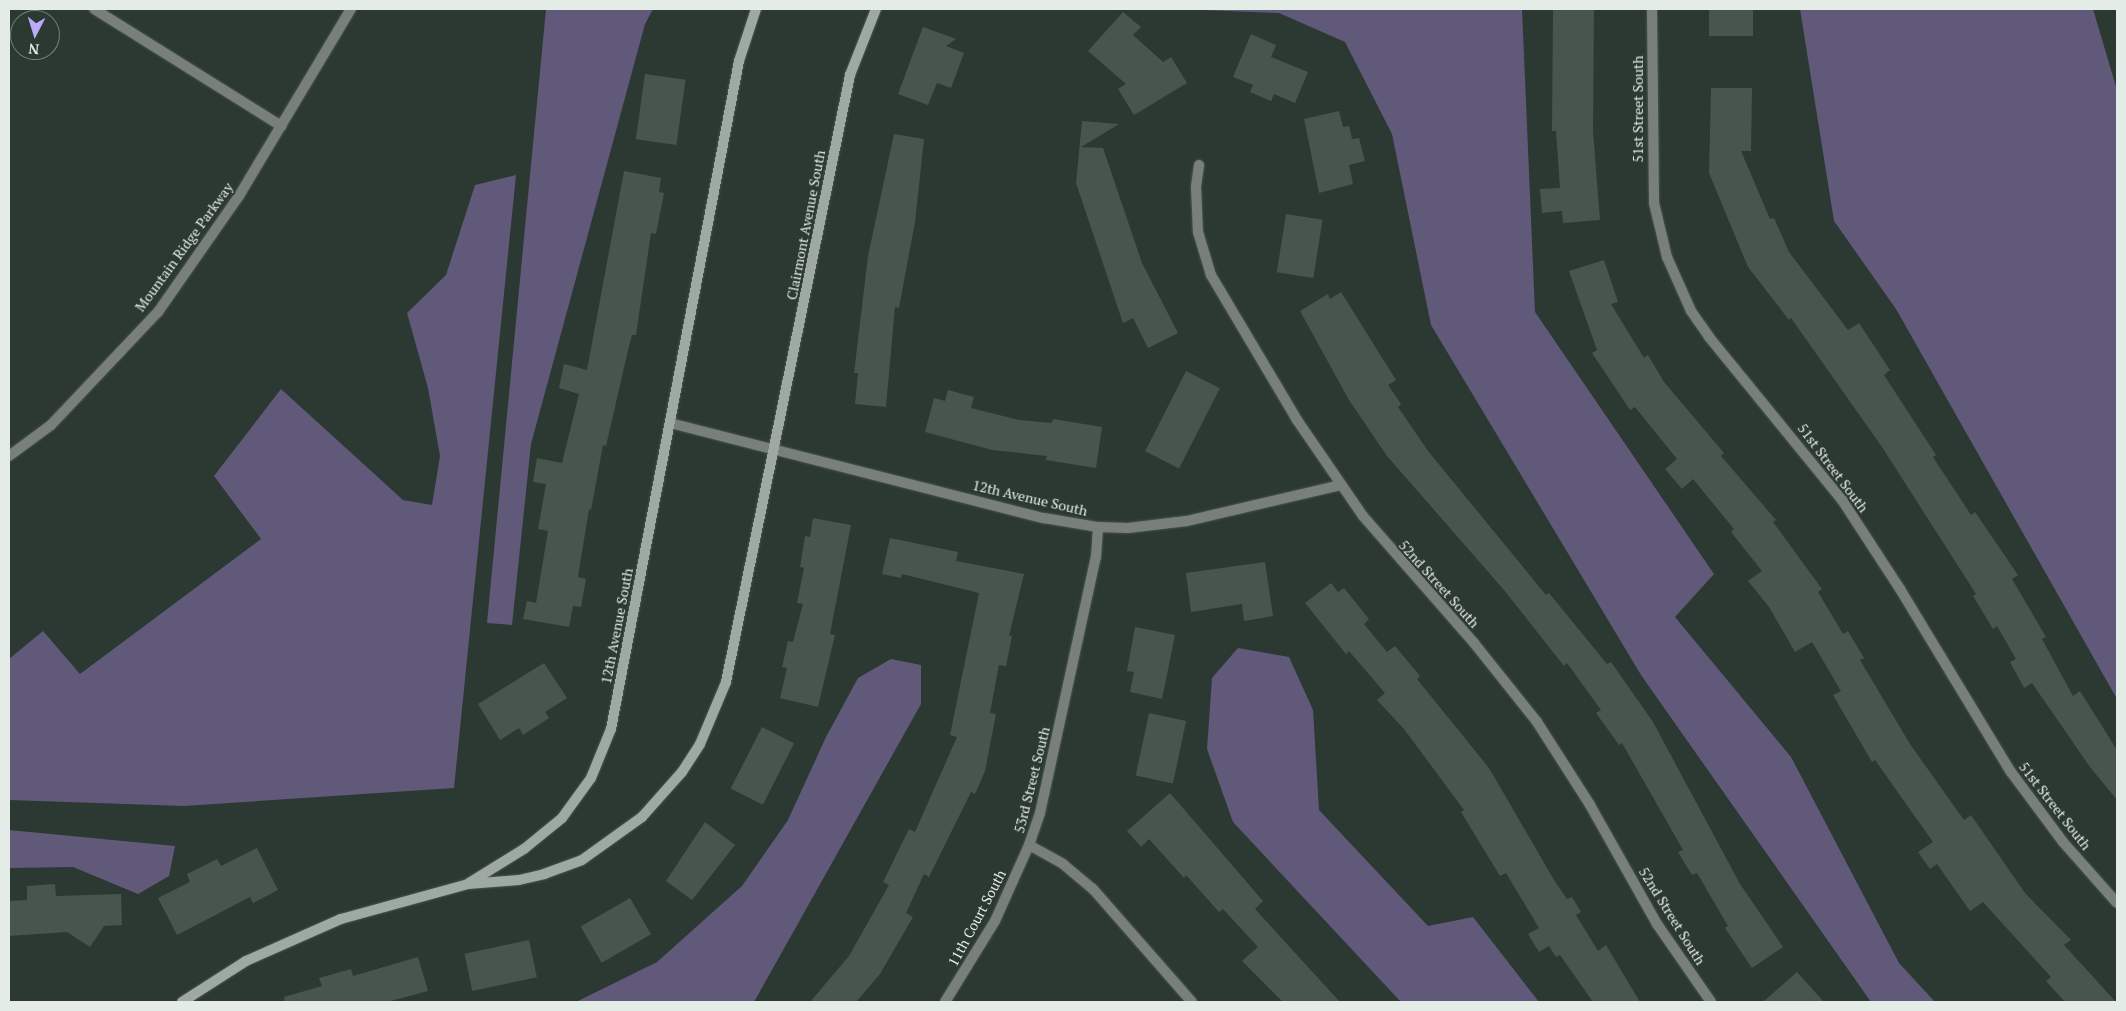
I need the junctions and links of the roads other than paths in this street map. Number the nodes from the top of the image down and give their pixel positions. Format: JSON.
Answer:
{"nodes":[{"id":1,"x":94,"y":9,"type":"edge"},
{"id":2,"x":351,"y":9,"type":"edge"},
{"id":3,"x":756,"y":9,"type":"edge"},
{"id":4,"x":876,"y":9,"type":"edge"},
{"id":5,"x":1652,"y":9,"type":"edge"},
{"id":6,"x":281,"y":126,"type":"junction"},
{"id":7,"x":1199,"y":165,"type":"dead end"},
{"id":8,"x":670,"y":423,"type":"junction"},
{"id":9,"x":775,"y":450,"type":"junction"},
{"id":10,"x":9,"y":456,"type":"edge"},
{"id":11,"x":1340,"y":485,"type":"junction"},
{"id":12,"x":1098,"y":527,"type":"junction"},
{"id":13,"x":1029,"y":845,"type":"junction"},
{"id":14,"x":468,"y":884,"type":"junction"},
{"id":15,"x":2117,"y":903,"type":"edge"},
{"id":16,"x":182,"y":1002,"type":"edge"},
{"id":17,"x":945,"y":1002,"type":"edge"},
{"id":18,"x":1192,"y":1002,"type":"edge"},
{"id":19,"x":1711,"y":1002,"type":"edge"}],
"edges":[{"from":1,"to":6,"type":"street"},
{"from":2,"to":6,"type":"street","name":"Mountain Ridge Parkway"},
{"from":3,"to":8,"type":"street"},
{"from":4,"to":9,"type":"street","name":"Clairmont Avenue South"},
{"from":5,"to":15,"type":"street","name":"51st Street South"},
{"from":6,"to":10,"type":"street","name":"Mountain Ridge Parkway"},
{"from":7,"to":11,"type":"street","name":"52nd Street South"},
{"from":8,"to":9,"type":"street","name":"12th Avenue South"},
{"from":8,"to":14,"type":"street","name":"12th Avenue South"},
{"from":9,"to":12,"type":"street","name":"12th Avenue South"},
{"from":9,"to":14,"type":"street","name":"12th Avenue South"},
{"from":11,"to":12,"type":"street","name":"12th Avenue South"},
{"from":11,"to":19,"type":"street","name":"52nd Street South"},
{"from":12,"to":13,"type":"street","name":"53rd Street South"},
{"from":13,"to":17,"type":"street","name":"11th Court South"},
{"from":13,"to":18,"type":"street","name":"53rd Street South"},
{"from":14,"to":16,"type":"street","name":"12th Avenue South"}]}
